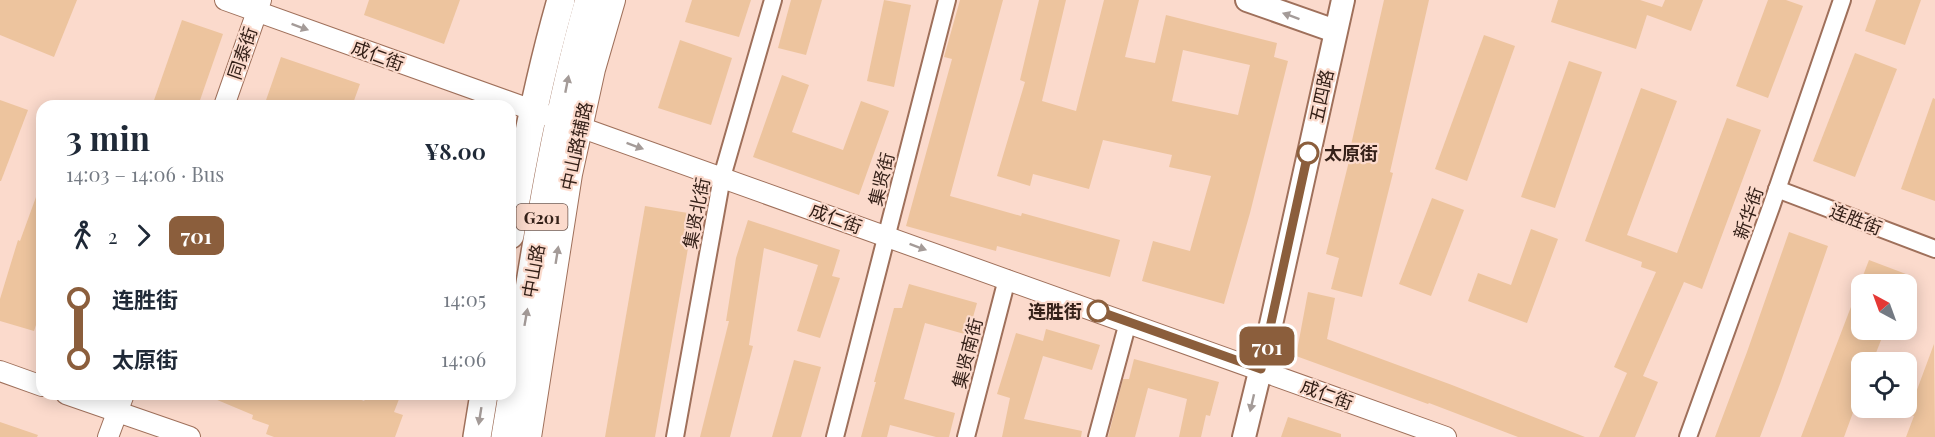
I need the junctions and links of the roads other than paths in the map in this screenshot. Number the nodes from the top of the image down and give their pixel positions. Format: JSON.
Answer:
{"nodes":[{"id":1,"x":225,"y":0,"type":"edge"},
{"id":2,"x":561,"y":0,"type":"edge"},
{"id":3,"x":589,"y":0,"type":"edge"},
{"id":4,"x":612,"y":0,"type":"edge"},
{"id":5,"x":773,"y":0,"type":"edge"},
{"id":6,"x":947,"y":0,"type":"edge"},
{"id":7,"x":1247,"y":0,"type":"edge"},
{"id":8,"x":1342,"y":0,"type":"edge"},
{"id":9,"x":1842,"y":0,"type":"edge"},
{"id":10,"x":259,"y":6,"type":"edge"},
{"id":11,"x":1335,"y":31,"type":"junction"},
{"id":12,"x":226,"y":100,"type":"edge"},
{"id":13,"x":507,"y":100,"type":"edge"},
{"id":14,"x":516,"y":104,"type":"edge"},
{"id":15,"x":533,"y":110,"type":"junction"},
{"id":16,"x":570,"y":123,"type":"junction"},
{"id":17,"x":722,"y":177,"type":"junction"},
{"id":18,"x":1777,"y":189,"type":"junction"},
{"id":19,"x":516,"y":198,"type":"edge"},
{"id":20,"x":886,"y":236,"type":"junction"},
{"id":21,"x":1935,"y":249,"type":"edge"},
{"id":22,"x":1007,"y":279,"type":"junction"},
{"id":23,"x":1128,"y":322,"type":"junction"},
{"id":24,"x":1261,"y":369,"type":"junction"},
{"id":25,"x":0,"y":371,"type":"edge"},
{"id":26,"x":36,"y":384,"type":"edge"},
{"id":27,"x":516,"y":384,"type":"edge"},
{"id":28,"x":99,"y":400,"type":"edge"},
{"id":29,"x":483,"y":400,"type":"edge"},
{"id":30,"x":513,"y":400,"type":"edge"},
{"id":31,"x":121,"y":404,"type":"edge"},
{"id":32,"x":108,"y":437,"type":"edge"},
{"id":33,"x":190,"y":437,"type":"edge"},
{"id":34,"x":477,"y":437,"type":"edge"},
{"id":35,"x":505,"y":437,"type":"edge"},
{"id":36,"x":528,"y":437,"type":"edge"},
{"id":37,"x":675,"y":437,"type":"edge"},
{"id":38,"x":835,"y":437,"type":"edge"},
{"id":39,"x":966,"y":437,"type":"edge"},
{"id":40,"x":1097,"y":437,"type":"edge"},
{"id":41,"x":1244,"y":437,"type":"edge"},
{"id":42,"x":1446,"y":437,"type":"edge"},
{"id":43,"x":1688,"y":437,"type":"edge"}],
"edges":[{"from":1,"to":10,"type":"street","name":"成仁街"},
{"from":2,"to":15,"type":"highway","name":"中山路","number":"G201"},
{"from":16,"to":3,"type":"highway","name":"中山路","number":"G201","one_way":true},
{"from":4,"to":16,"type":"main road","name":"中山路辅路"},
{"from":5,"to":17,"type":"street","name":"集贤北街"},
{"from":6,"to":20,"type":"street","name":"集贤街"},
{"from":11,"to":7,"type":"main road","one_way":true},
{"from":8,"to":11,"type":"main road","name":"五四路"},
{"from":9,"to":18,"type":"street","name":"新华街"},
{"from":10,"to":12,"type":"street","name":"同泰街"},
{"from":10,"to":13,"type":"street","name":"成仁街","one_way":true},
{"from":11,"to":24,"type":"main road","name":"五四路"},
{"from":14,"to":15,"type":"street","name":"成仁街","one_way":true},
{"from":15,"to":16,"type":"street","name":"成仁街"},
{"from":15,"to":19,"type":"highway","name":"中山路","number":"G201"},
{"from":16,"to":17,"type":"street","name":"成仁街","one_way":true},
{"from":27,"to":16,"type":"highway","name":"中山路","number":"G201","one_way":true},
{"from":36,"to":16,"type":"main road","name":"中山路辅路","one_way":true},
{"from":17,"to":20,"type":"street","name":"成仁街"},
{"from":17,"to":37,"type":"street","name":"集贤北街"},
{"from":18,"to":21,"type":"street","name":"连胜街"},
{"from":18,"to":43,"type":"street","name":"新华街"},
{"from":20,"to":22,"type":"street","name":"成仁街","one_way":true},
{"from":20,"to":38,"type":"street","name":"集贤街"},
{"from":22,"to":23,"type":"street","name":"成仁街"},
{"from":22,"to":39,"type":"street","name":"集贤南街"},
{"from":23,"to":24,"type":"street","name":"成仁街"},
{"from":23,"to":40,"type":"street"},
{"from":24,"to":41,"type":"main road","name":"五四路","one_way":true},
{"from":24,"to":42,"type":"street","name":"成仁街"},
{"from":25,"to":26,"type":"street"},
{"from":28,"to":31,"type":"street"},
{"from":29,"to":34,"type":"highway","one_way":true},
{"from":35,"to":30,"type":"highway","name":"中山路","number":"G201","one_way":true},
{"from":31,"to":32,"type":"street"},
{"from":31,"to":33,"type":"street"}]}
